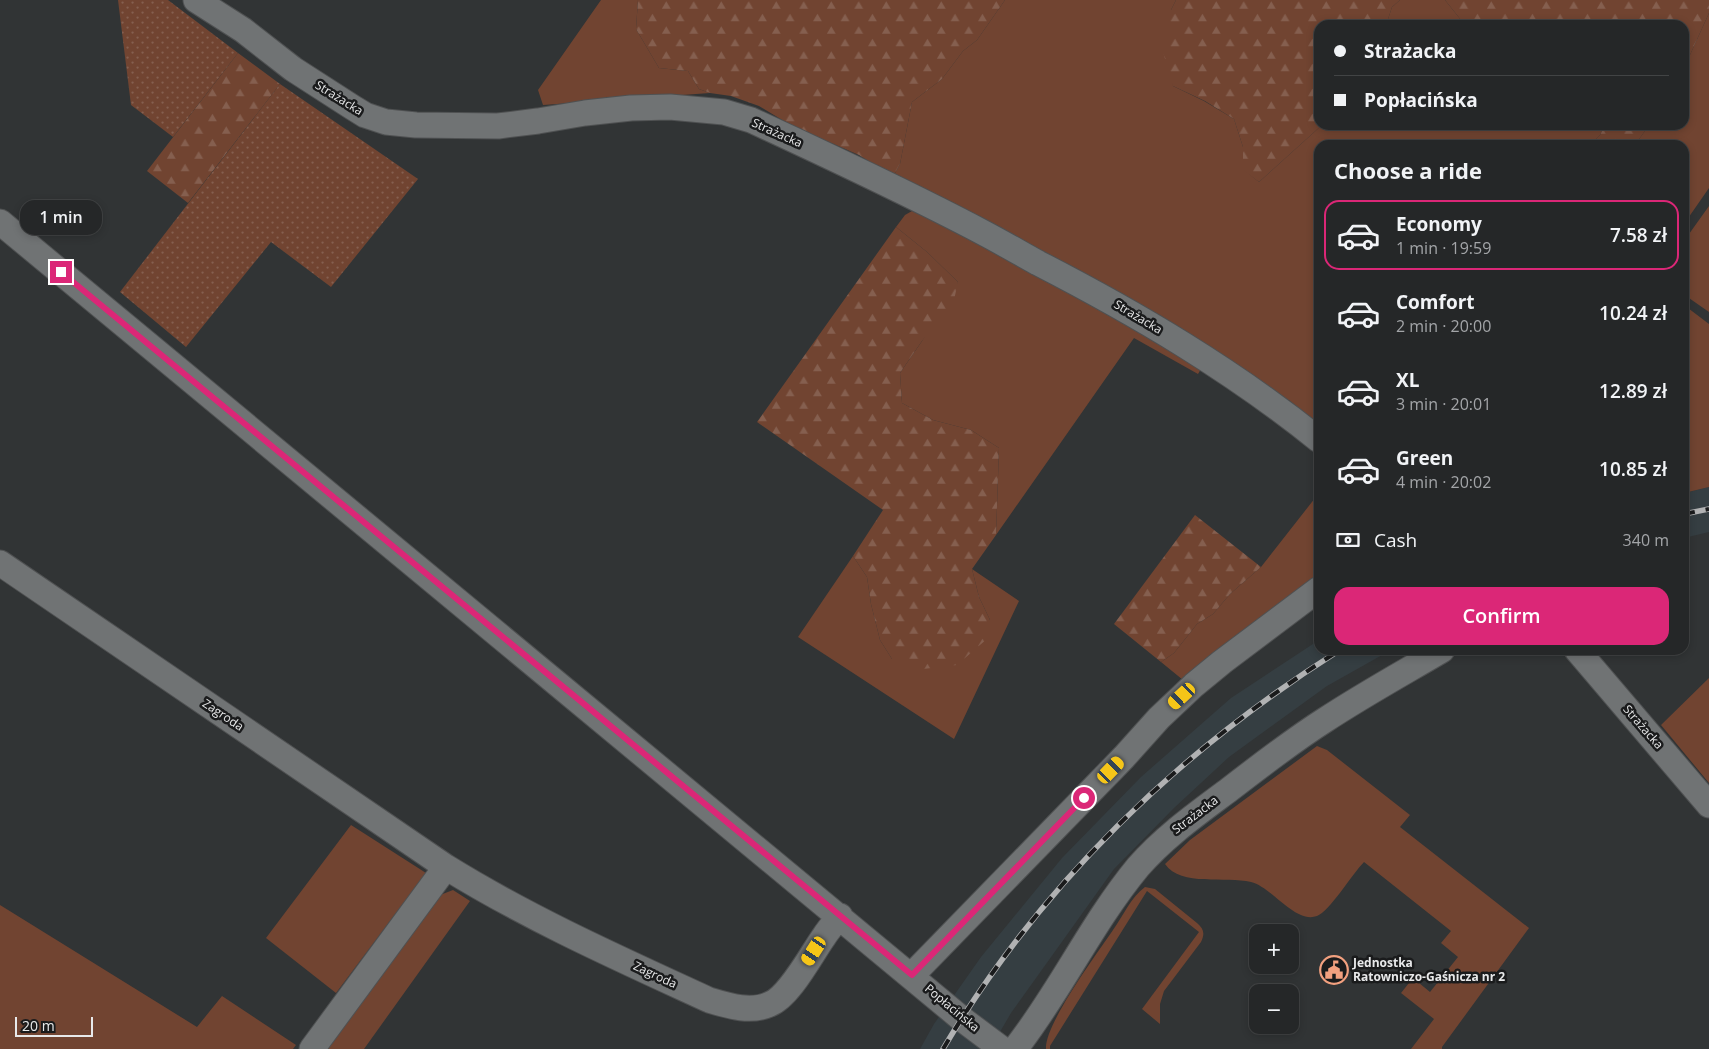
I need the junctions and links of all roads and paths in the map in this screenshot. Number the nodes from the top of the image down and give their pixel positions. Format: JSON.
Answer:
{"nodes":[{"id":1,"x":196,"y":0,"type":"edge"},
{"id":2,"x":0,"y":222,"type":"edge"},
{"id":3,"x":1314,"y":436,"type":"edge"},
{"id":4,"x":0,"y":563,"type":"edge"},
{"id":5,"x":1314,"y":593,"type":"edge"},
{"id":6,"x":1434,"y":655,"type":"edge"},
{"id":7,"x":1581,"y":655,"type":"edge"},
{"id":8,"x":1709,"y":804,"type":"edge"},
{"id":9,"x":446,"y":867,"type":"junction"},
{"id":10,"x":840,"y":916,"type":"junction"},
{"id":11,"x":912,"y":975,"type":"junction"},
{"id":12,"x":312,"y":1049,"type":"edge"},
{"id":13,"x":1002,"y":1049,"type":"edge"},
{"id":14,"x":1015,"y":1049,"type":"edge"}],
"edges":[{"from":1,"to":3,"type":"street","name":"Strażacka"},
{"from":2,"to":10,"type":"street","name":"Popłacińska"},
{"from":4,"to":9,"type":"street","name":"Zagroda"},
{"from":5,"to":11,"type":"street"},
{"from":6,"to":14,"type":"street","name":"Strażacka"},
{"from":7,"to":8,"type":"street","name":"Strażacka"},
{"from":9,"to":10,"type":"street","name":"Zagroda"},
{"from":9,"to":12,"type":"street"},
{"from":10,"to":11,"type":"street","name":"Popłacińska"},
{"from":11,"to":13,"type":"street","name":"Popłacińska"}]}
